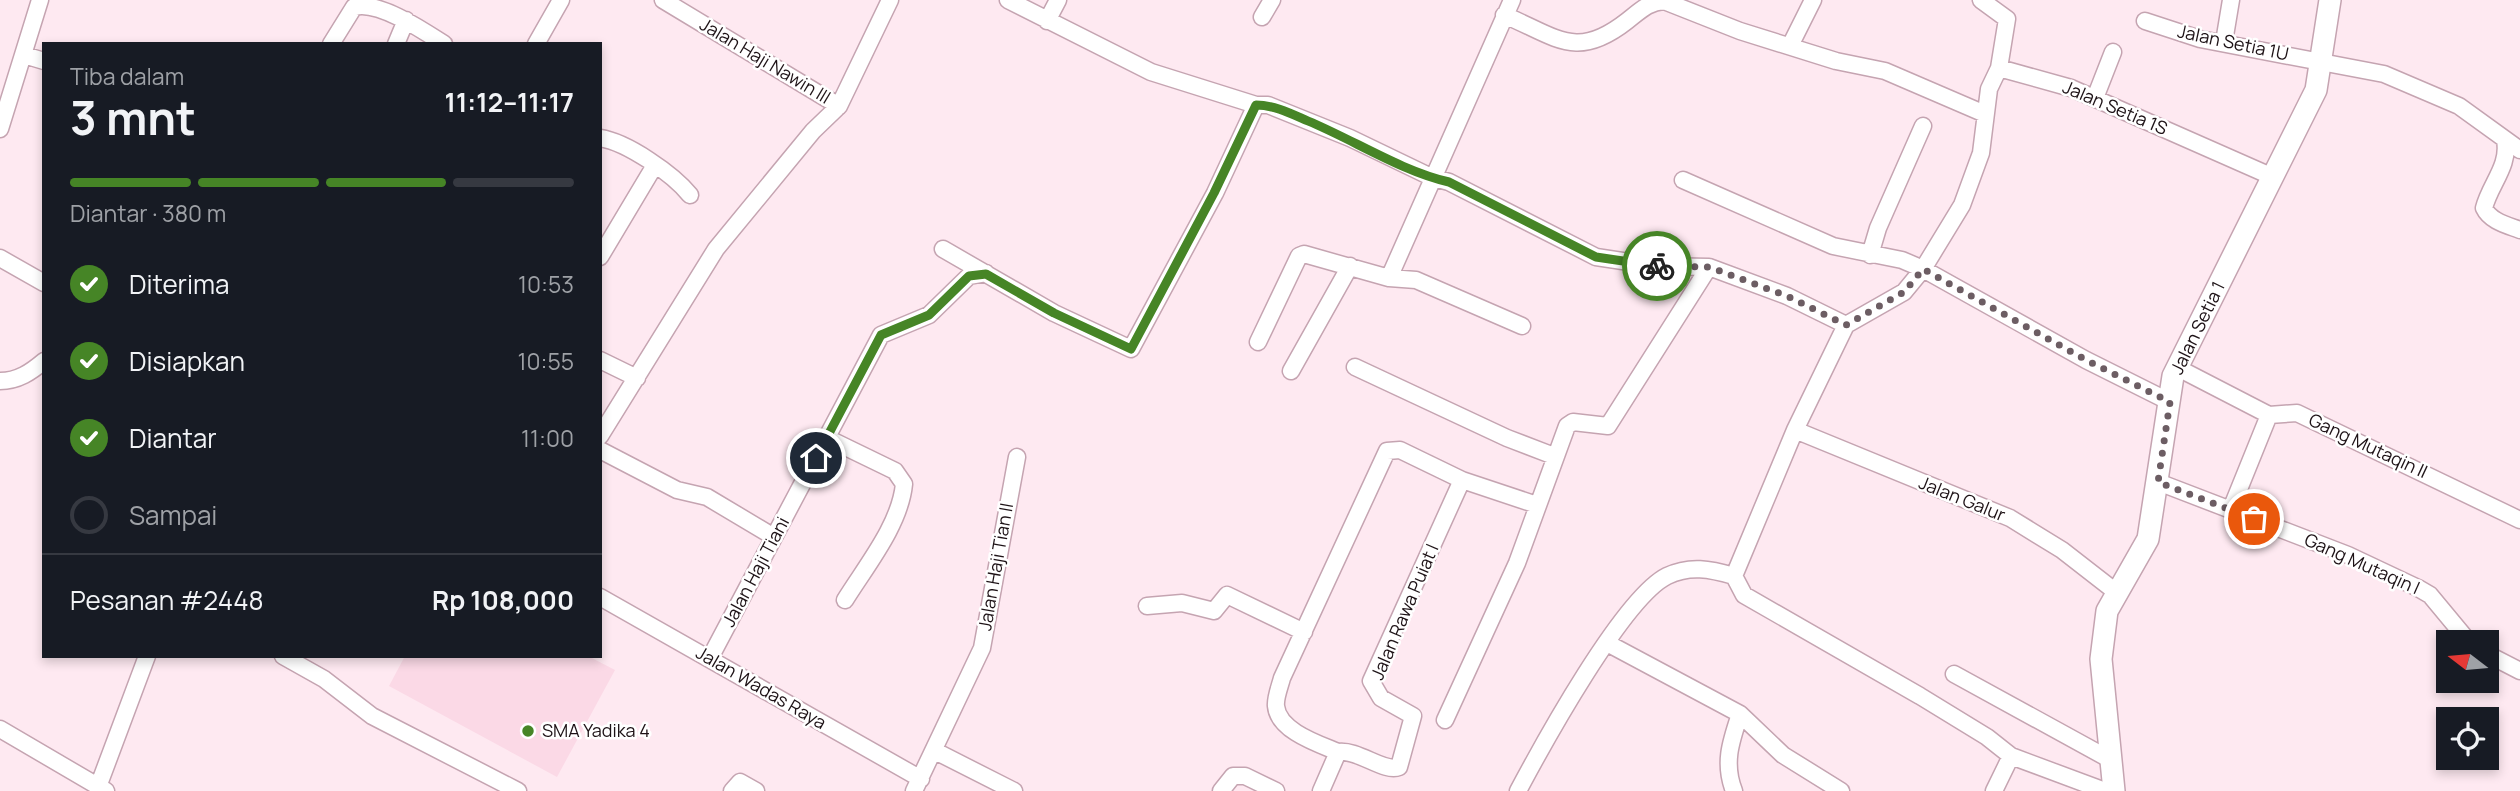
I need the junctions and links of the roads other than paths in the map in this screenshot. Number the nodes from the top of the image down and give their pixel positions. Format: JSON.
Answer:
{"nodes":[{"id":1,"x":40,"y":0,"type":"edge"},
{"id":2,"x":561,"y":0,"type":"edge"},
{"id":3,"x":663,"y":0,"type":"edge"},
{"id":4,"x":890,"y":0,"type":"edge"},
{"id":5,"x":1008,"y":0,"type":"edge"},
{"id":6,"x":1058,"y":0,"type":"edge"},
{"id":7,"x":1272,"y":0,"type":"edge"},
{"id":8,"x":1511,"y":0,"type":"edge"},
{"id":9,"x":1813,"y":0,"type":"edge"},
{"id":10,"x":1981,"y":0,"type":"edge"},
{"id":11,"x":2231,"y":0,"type":"edge"},
{"id":12,"x":2330,"y":0,"type":"edge"},
{"id":13,"x":1703,"y":7,"type":"edge"},
{"id":14,"x":1504,"y":15,"type":"junction"},
{"id":15,"x":1262,"y":17,"type":"dead end"},
{"id":16,"x":406,"y":20,"type":"junction"},
{"id":17,"x":1047,"y":21,"type":"junction"},
{"id":18,"x":2145,"y":21,"type":"dead end"},
{"id":19,"x":332,"y":42,"type":"edge"},
{"id":20,"x":397,"y":42,"type":"edge"},
{"id":21,"x":441,"y":42,"type":"edge"},
{"id":22,"x":537,"y":42,"type":"edge"},
{"id":23,"x":2224,"y":42,"type":"junction"},
{"id":24,"x":1791,"y":44,"type":"junction"},
{"id":25,"x":2113,"y":52,"type":"dead end"},
{"id":26,"x":24,"y":55,"type":"junction"},
{"id":27,"x":42,"y":60,"type":"edge"},
{"id":28,"x":2323,"y":62,"type":"junction"},
{"id":29,"x":2000,"y":68,"type":"junction"},
{"id":30,"x":2095,"y":98,"type":"junction"},
{"id":31,"x":1256,"y":105,"type":"junction"},
{"id":32,"x":839,"y":106,"type":"junction"},
{"id":33,"x":1986,"y":114,"type":"junction"},
{"id":34,"x":1923,"y":126,"type":"dead end"},
{"id":35,"x":0,"y":129,"type":"edge"},
{"id":36,"x":602,"y":138,"type":"edge"},
{"id":37,"x":2505,"y":140,"type":"junction"},
{"id":38,"x":2520,"y":150,"type":"edge"},
{"id":39,"x":654,"y":165,"type":"junction"},
{"id":40,"x":1430,"y":177,"type":"junction"},
{"id":41,"x":2273,"y":177,"type":"junction"},
{"id":42,"x":1683,"y":180,"type":"dead end"},
{"id":43,"x":690,"y":195,"type":"dead end"},
{"id":44,"x":2520,"y":230,"type":"edge"},
{"id":45,"x":943,"y":250,"type":"dead end"},
{"id":46,"x":602,"y":254,"type":"edge"},
{"id":47,"x":1870,"y":255,"type":"junction"},
{"id":48,"x":0,"y":257,"type":"edge"},
{"id":49,"x":1350,"y":266,"type":"junction"},
{"id":50,"x":1709,"y":267,"type":"junction"},
{"id":51,"x":1923,"y":269,"type":"junction"},
{"id":52,"x":986,"y":274,"type":"junction"},
{"id":53,"x":1389,"y":278,"type":"junction"},
{"id":54,"x":42,"y":282,"type":"edge"},
{"id":55,"x":1846,"y":325,"type":"junction"},
{"id":56,"x":1522,"y":326,"type":"dead end"},
{"id":57,"x":1258,"y":342,"type":"dead end"},
{"id":58,"x":602,"y":361,"type":"edge"},
{"id":59,"x":42,"y":363,"type":"edge"},
{"id":60,"x":1355,"y":366,"type":"dead end"},
{"id":61,"x":2176,"y":367,"type":"junction"},
{"id":62,"x":1291,"y":371,"type":"dead end"},
{"id":63,"x":637,"y":378,"type":"junction"},
{"id":64,"x":0,"y":381,"type":"edge"},
{"id":65,"x":2170,"y":402,"type":"junction"},
{"id":66,"x":2269,"y":415,"type":"junction"},
{"id":67,"x":1795,"y":430,"type":"junction"},
{"id":68,"x":602,"y":433,"type":"edge"},
{"id":69,"x":827,"y":438,"type":"junction"},
{"id":70,"x":602,"y":451,"type":"edge"},
{"id":71,"x":1554,"y":456,"type":"junction"},
{"id":72,"x":1017,"y":457,"type":"dead end"},
{"id":73,"x":1462,"y":480,"type":"junction"},
{"id":74,"x":2158,"y":482,"type":"junction"},
{"id":75,"x":1537,"y":505,"type":"junction"},
{"id":76,"x":2231,"y":509,"type":"junction"},
{"id":77,"x":2520,"y":520,"type":"edge"},
{"id":78,"x":774,"y":537,"type":"junction"},
{"id":79,"x":1734,"y":576,"type":"junction"},
{"id":80,"x":2116,"y":592,"type":"junction"},
{"id":81,"x":602,"y":598,"type":"edge"},
{"id":82,"x":845,"y":600,"type":"dead end"},
{"id":83,"x":1147,"y":606,"type":"dead end"},
{"id":84,"x":2459,"y":630,"type":"edge"},
{"id":85,"x":1304,"y":632,"type":"junction"},
{"id":86,"x":1607,"y":643,"type":"junction"},
{"id":87,"x":146,"y":658,"type":"edge"},
{"id":88,"x":287,"y":658,"type":"edge"},
{"id":89,"x":710,"y":659,"type":"junction"},
{"id":90,"x":2499,"y":660,"type":"edge"},
{"id":91,"x":2520,"y":671,"type":"edge"},
{"id":92,"x":1954,"y":674,"type":"dead end"},
{"id":93,"x":1740,"y":714,"type":"junction"},
{"id":94,"x":1446,"y":720,"type":"dead end"},
{"id":95,"x":0,"y":729,"type":"edge"},
{"id":96,"x":935,"y":751,"type":"junction"},
{"id":97,"x":1338,"y":752,"type":"junction"},
{"id":98,"x":2011,"y":757,"type":"junction"},
{"id":99,"x":2111,"y":760,"type":"junction"},
{"id":100,"x":917,"y":785,"type":"edge"},
{"id":101,"x":102,"y":789,"type":"edge"},
{"id":102,"x":518,"y":791,"type":"edge"},
{"id":103,"x":732,"y":791,"type":"edge"},
{"id":104,"x":756,"y":791,"type":"edge"},
{"id":105,"x":1014,"y":791,"type":"edge"},
{"id":106,"x":1221,"y":791,"type":"edge"},
{"id":107,"x":1276,"y":791,"type":"edge"},
{"id":108,"x":1321,"y":791,"type":"edge"},
{"id":109,"x":1518,"y":791,"type":"edge"},
{"id":110,"x":1734,"y":791,"type":"edge"},
{"id":111,"x":1841,"y":791,"type":"edge"},
{"id":112,"x":1994,"y":791,"type":"edge"},
{"id":113,"x":2105,"y":791,"type":"edge"},
{"id":114,"x":2114,"y":791,"type":"edge"}],
"edges":[{"from":1,"to":26,"type":"street"},
{"from":2,"to":22,"type":"street"},
{"from":3,"to":32,"type":"street","name":"Jalan Haji Nawin III"},
{"from":4,"to":32,"type":"street","name":"Jalan Haji Nawin III"},
{"from":5,"to":17,"type":"street"},
{"from":6,"to":17,"type":"street"},
{"from":7,"to":15,"type":"street"},
{"from":8,"to":14,"type":"street"},
{"from":9,"to":24,"type":"street"},
{"from":10,"to":29,"type":"street"},
{"from":11,"to":23,"type":"street"},
{"from":12,"to":28,"type":"street","name":"Jalan Setia 1"},
{"from":13,"to":14,"type":"street"},
{"from":13,"to":24,"type":"street"},
{"from":14,"to":40,"type":"street"},
{"from":16,"to":19,"type":"street"},
{"from":16,"to":20,"type":"street"},
{"from":16,"to":21,"type":"street"},
{"from":17,"to":31,"type":"street"},
{"from":18,"to":23,"type":"street","name":"Jalan Setia 1U"},
{"from":23,"to":28,"type":"street","name":"Jalan Setia 1U"},
{"from":24,"to":33,"type":"street"},
{"from":25,"to":30,"type":"street"},
{"from":26,"to":27,"type":"street"},
{"from":26,"to":35,"type":"street"},
{"from":28,"to":37,"type":"street","name":"Jalan Setia 1U"},
{"from":28,"to":41,"type":"street","name":"Jalan Setia 1"},
{"from":29,"to":30,"type":"street","name":"Jalan Setia 1S"},
{"from":29,"to":33,"type":"street"},
{"from":30,"to":41,"type":"street","name":"Jalan Setia 1S"},
{"from":31,"to":40,"type":"street"},
{"from":31,"to":52,"type":"street"},
{"from":32,"to":63,"type":"street"},
{"from":33,"to":51,"type":"street"},
{"from":34,"to":47,"type":"street"},
{"from":36,"to":39,"type":"street"},
{"from":37,"to":38,"type":"street","name":"Jalan Setia 1U"},
{"from":37,"to":44,"type":"street"},
{"from":39,"to":43,"type":"street"},
{"from":39,"to":46,"type":"street"},
{"from":40,"to":50,"type":"street"},
{"from":40,"to":53,"type":"street"},
{"from":41,"to":61,"type":"street","name":"Jalan Setia 1"},
{"from":42,"to":47,"type":"street"},
{"from":45,"to":52,"type":"street"},
{"from":47,"to":51,"type":"street"},
{"from":48,"to":54,"type":"street"},
{"from":49,"to":53,"type":"street"},
{"from":49,"to":57,"type":"street"},
{"from":49,"to":62,"type":"street"},
{"from":50,"to":55,"type":"street"},
{"from":50,"to":71,"type":"street"},
{"from":51,"to":55,"type":"street"},
{"from":51,"to":65,"type":"street"},
{"from":52,"to":69,"type":"street","name":"Jalan Haji Tiani"},
{"from":53,"to":56,"type":"street"},
{"from":55,"to":67,"type":"street"},
{"from":58,"to":63,"type":"street"},
{"from":59,"to":64,"type":"street"},
{"from":60,"to":71,"type":"street"},
{"from":61,"to":65,"type":"street","name":"Jalan Setia 1"},
{"from":61,"to":66,"type":"street","name":"Gang Mutaqin II"},
{"from":63,"to":68,"type":"street"},
{"from":65,"to":74,"type":"street","name":"Jalan Setia 1"},
{"from":66,"to":76,"type":"street"},
{"from":66,"to":77,"type":"street","name":"Gang Mutaqin II"},
{"from":67,"to":79,"type":"street"},
{"from":67,"to":80,"type":"street","name":"Jalan Galur"},
{"from":69,"to":78,"type":"street","name":"Jalan Haji Tiani"},
{"from":69,"to":82,"type":"street"},
{"from":70,"to":78,"type":"street"},
{"from":71,"to":75,"type":"street"},
{"from":72,"to":96,"type":"street","name":"Jalan Haji Tian II"},
{"from":73,"to":75,"type":"street"},
{"from":73,"to":85,"type":"street"},
{"from":73,"to":97,"type":"street","name":"Jalan Rawa Puiat I"},
{"from":74,"to":76,"type":"street","name":"Gang Mutaqin I"},
{"from":74,"to":80,"type":"street","name":"Jalan Setia 1"},
{"from":75,"to":94,"type":"street"},
{"from":76,"to":84,"type":"street","name":"Gang Mutaqin I"},
{"from":78,"to":89,"type":"street","name":"Jalan Haji Tiani"},
{"from":79,"to":86,"type":"street"},
{"from":79,"to":98,"type":"street"},
{"from":80,"to":99,"type":"street","name":"Jalan Setia 1"},
{"from":81,"to":89,"type":"street","name":"Jalan Wadas Raya"},
{"from":83,"to":85,"type":"street"},
{"from":85,"to":97,"type":"street","name":"Jalan Rawa Puiat I"},
{"from":86,"to":93,"type":"street"},
{"from":86,"to":109,"type":"street"},
{"from":87,"to":101,"type":"street"},
{"from":88,"to":102,"type":"street"},
{"from":89,"to":100,"type":"street","name":"Jalan Wadas Raya"},
{"from":90,"to":91,"type":"street"},
{"from":92,"to":99,"type":"street"},
{"from":93,"to":110,"type":"street"},
{"from":93,"to":111,"type":"street"},
{"from":95,"to":101,"type":"street"},
{"from":96,"to":100,"type":"street","name":"Jalan Haji Tian II"},
{"from":96,"to":105,"type":"street"},
{"from":97,"to":108,"type":"street"},
{"from":98,"to":112,"type":"street"},
{"from":98,"to":113,"type":"street"},
{"from":99,"to":114,"type":"street","name":"Jalan Setia 1"},
{"from":103,"to":104,"type":"street"},
{"from":106,"to":107,"type":"street"}]}
